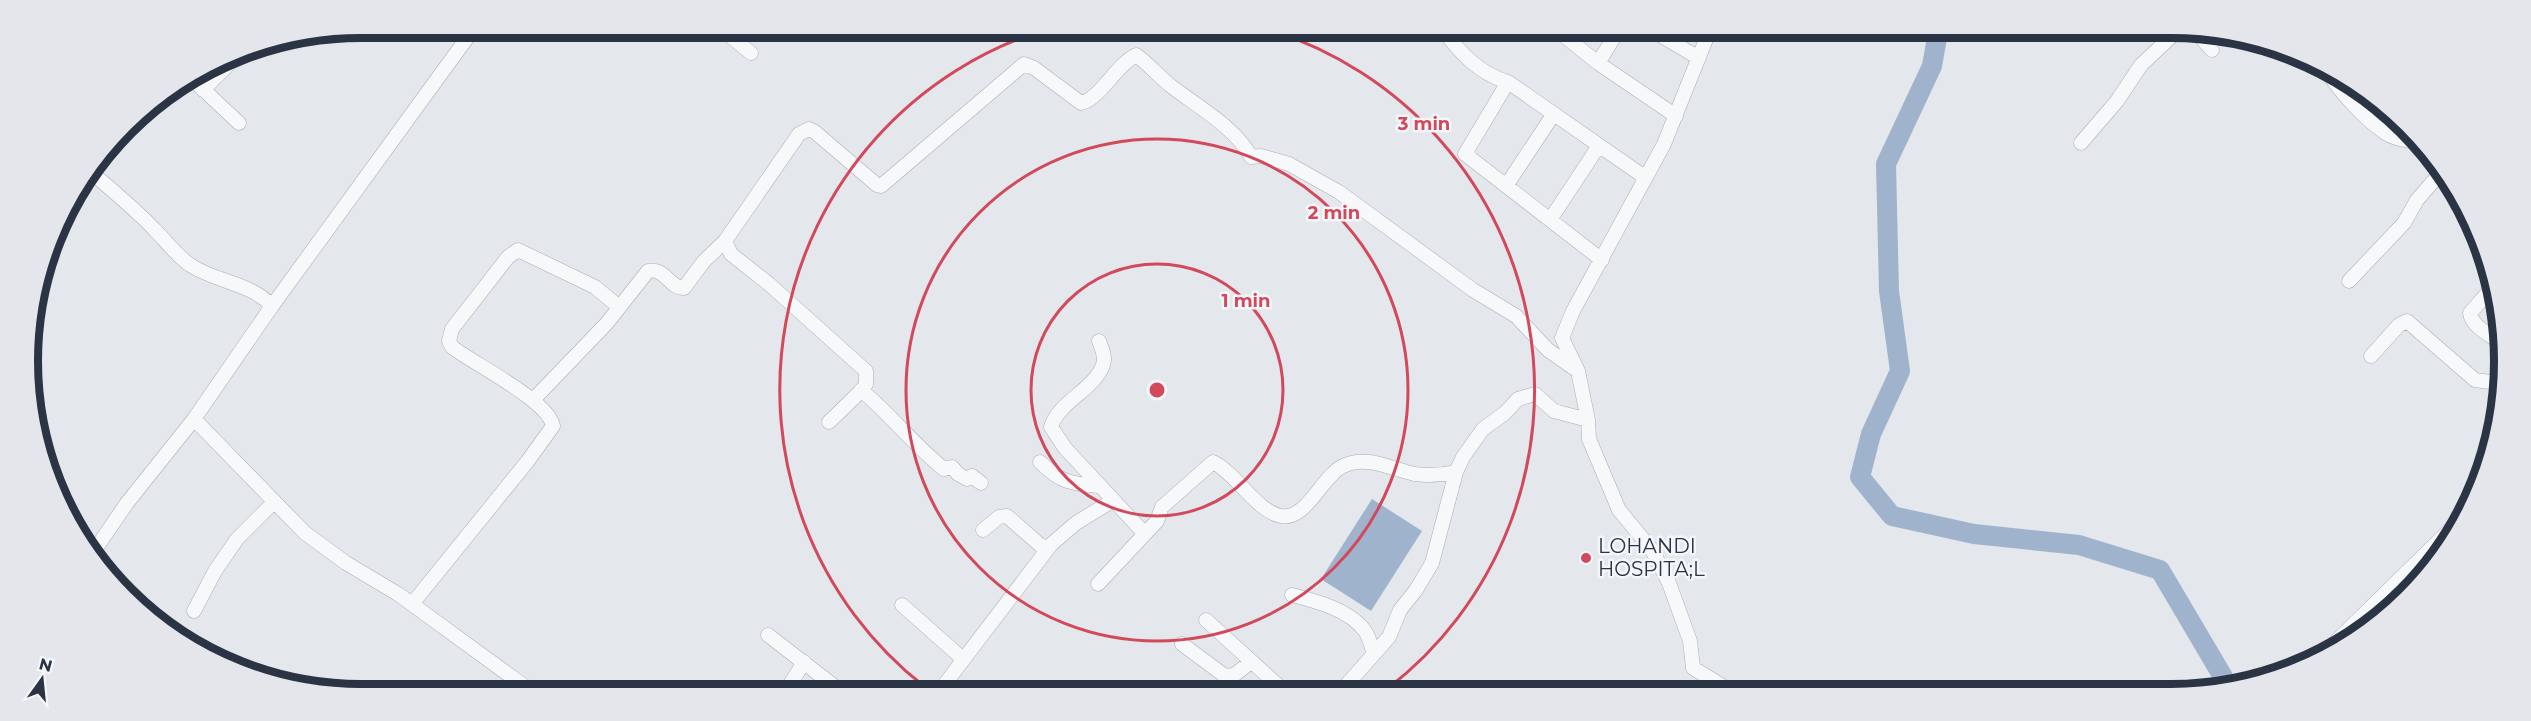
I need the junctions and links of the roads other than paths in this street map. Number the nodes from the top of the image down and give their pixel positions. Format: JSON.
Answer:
{"nodes":[{"id":1,"x":467,"y":38,"type":"edge"},
{"id":2,"x":732,"y":38,"type":"edge"},
{"id":3,"x":1450,"y":38,"type":"edge"},
{"id":4,"x":1567,"y":38,"type":"edge"},
{"id":5,"x":1614,"y":38,"type":"edge"},
{"id":6,"x":1665,"y":38,"type":"edge"},
{"id":7,"x":1707,"y":38,"type":"edge"},
{"id":8,"x":2170,"y":38,"type":"edge"},
{"id":9,"x":2202,"y":39,"type":"edge"},
{"id":10,"x":2212,"y":50,"type":"dead end"},
{"id":11,"x":751,"y":53,"type":"dead end"},
{"id":12,"x":1699,"y":58,"type":"junction"},
{"id":13,"x":1598,"y":63,"type":"junction"},
{"id":14,"x":226,"y":67,"type":"edge"},
{"id":15,"x":1508,"y":82,"type":"junction"},
{"id":16,"x":196,"y":83,"type":"edge"},
{"id":17,"x":203,"y":90,"type":"junction"},
{"id":18,"x":2347,"y":90,"type":"edge"},
{"id":19,"x":1553,"y":116,"type":"junction"},
{"id":20,"x":1676,"y":116,"type":"junction"},
{"id":21,"x":239,"y":123,"type":"dead end"},
{"id":22,"x":2406,"y":140,"type":"edge"},
{"id":23,"x":2082,"y":143,"type":"dead end"},
{"id":24,"x":1598,"y":147,"type":"junction"},
{"id":25,"x":95,"y":176,"type":"edge"},
{"id":26,"x":2437,"y":177,"type":"edge"},
{"id":27,"x":1646,"y":178,"type":"junction"},
{"id":28,"x":1506,"y":186,"type":"junction"},
{"id":29,"x":1550,"y":220,"type":"junction"},
{"id":30,"x":725,"y":241,"type":"junction"},
{"id":31,"x":1602,"y":260,"type":"junction"},
{"id":32,"x":2349,"y":281,"type":"dead end"},
{"id":33,"x":2486,"y":295,"type":"edge"},
{"id":34,"x":272,"y":306,"type":"junction"},
{"id":35,"x":619,"y":307,"type":"junction"},
{"id":36,"x":2493,"y":337,"type":"edge"},
{"id":37,"x":1100,"y":341,"type":"dead end"},
{"id":38,"x":2371,"y":356,"type":"dead end"},
{"id":39,"x":1578,"y":371,"type":"junction"},
{"id":40,"x":2493,"y":382,"type":"edge"},
{"id":41,"x":861,"y":390,"type":"junction"},
{"id":42,"x":533,"y":400,"type":"junction"},
{"id":43,"x":194,"y":419,"type":"junction"},
{"id":44,"x":1588,"y":420,"type":"junction"},
{"id":45,"x":829,"y":422,"type":"dead end"},
{"id":46,"x":1040,"y":462,"type":"dead end"},
{"id":47,"x":1456,"y":472,"type":"junction"},
{"id":48,"x":981,"y":483,"type":"dead end"},
{"id":49,"x":1099,"y":486,"type":"junction"},
{"id":50,"x":1112,"y":501,"type":"junction"},
{"id":51,"x":274,"y":502,"type":"junction"},
{"id":52,"x":983,"y":530,"type":"dead end"},
{"id":53,"x":1145,"y":534,"type":"junction"},
{"id":54,"x":2438,"y":542,"type":"edge"},
{"id":55,"x":1050,"y":546,"type":"junction"},
{"id":56,"x":97,"y":547,"type":"edge"},
{"id":57,"x":1098,"y":584,"type":"dead end"},
{"id":58,"x":1292,"y":595,"type":"dead end"},
{"id":59,"x":412,"y":604,"type":"junction"},
{"id":60,"x":902,"y":605,"type":"dead end"},
{"id":61,"x":194,"y":611,"type":"dead end"},
{"id":62,"x":1206,"y":620,"type":"dead end"},
{"id":63,"x":2346,"y":631,"type":"edge"},
{"id":64,"x":768,"y":635,"type":"dead end"},
{"id":65,"x":1182,"y":644,"type":"dead end"},
{"id":66,"x":1374,"y":654,"type":"junction"},
{"id":67,"x":963,"y":659,"type":"junction"},
{"id":68,"x":804,"y":662,"type":"junction"},
{"id":69,"x":1251,"y":662,"type":"junction"},
{"id":70,"x":522,"y":684,"type":"edge"},
{"id":71,"x":790,"y":684,"type":"edge"},
{"id":72,"x":832,"y":684,"type":"edge"},
{"id":73,"x":945,"y":684,"type":"edge"},
{"id":74,"x":1276,"y":684,"type":"edge"},
{"id":75,"x":1347,"y":684,"type":"edge"},
{"id":76,"x":1719,"y":684,"type":"edge"}],
"edges":[{"from":1,"to":34,"type":"street"},
{"from":2,"to":11,"type":"street"},
{"from":3,"to":15,"type":"street"},
{"from":4,"to":13,"type":"street"},
{"from":5,"to":13,"type":"street"},
{"from":6,"to":12,"type":"street"},
{"from":7,"to":12,"type":"street"},
{"from":8,"to":23,"type":"street"},
{"from":9,"to":10,"type":"street"},
{"from":12,"to":20,"type":"street"},
{"from":13,"to":20,"type":"street"},
{"from":14,"to":17,"type":"street"},
{"from":15,"to":19,"type":"street"},
{"from":15,"to":28,"type":"street"},
{"from":16,"to":17,"type":"street"},
{"from":17,"to":21,"type":"street"},
{"from":18,"to":22,"type":"street"},
{"from":19,"to":24,"type":"street"},
{"from":19,"to":28,"type":"street"},
{"from":20,"to":27,"type":"street"},
{"from":24,"to":27,"type":"street"},
{"from":24,"to":29,"type":"street"},
{"from":25,"to":34,"type":"street"},
{"from":26,"to":32,"type":"street"},
{"from":27,"to":31,"type":"street"},
{"from":28,"to":29,"type":"street"},
{"from":29,"to":31,"type":"street"},
{"from":30,"to":35,"type":"street"},
{"from":30,"to":39,"type":"street"},
{"from":30,"to":41,"type":"street"},
{"from":31,"to":39,"type":"street"},
{"from":33,"to":36,"type":"street"},
{"from":34,"to":43,"type":"street"},
{"from":35,"to":42,"type":"street"},
{"from":35,"to":42,"type":"street"},
{"from":37,"to":49,"type":"street"},
{"from":38,"to":40,"type":"street"},
{"from":39,"to":44,"type":"street"},
{"from":41,"to":45,"type":"street"},
{"from":41,"to":48,"type":"street"},
{"from":42,"to":59,"type":"street"},
{"from":43,"to":51,"type":"street"},
{"from":43,"to":56,"type":"street"},
{"from":44,"to":47,"type":"street"},
{"from":44,"to":76,"type":"street"},
{"from":46,"to":49,"type":"street"},
{"from":47,"to":53,"type":"street"},
{"from":47,"to":66,"type":"street"},
{"from":49,"to":50,"type":"street"},
{"from":50,"to":53,"type":"street"},
{"from":50,"to":55,"type":"street"},
{"from":51,"to":59,"type":"street"},
{"from":51,"to":61,"type":"street"},
{"from":52,"to":55,"type":"street"},
{"from":53,"to":57,"type":"street"},
{"from":54,"to":63,"type":"street"},
{"from":55,"to":67,"type":"street"},
{"from":58,"to":66,"type":"street"},
{"from":59,"to":70,"type":"street"},
{"from":60,"to":67,"type":"street"},
{"from":62,"to":69,"type":"street"},
{"from":64,"to":68,"type":"street"},
{"from":65,"to":69,"type":"street"},
{"from":66,"to":75,"type":"street"},
{"from":67,"to":73,"type":"street"},
{"from":68,"to":71,"type":"street"},
{"from":68,"to":72,"type":"street"},
{"from":69,"to":74,"type":"street"}]}
